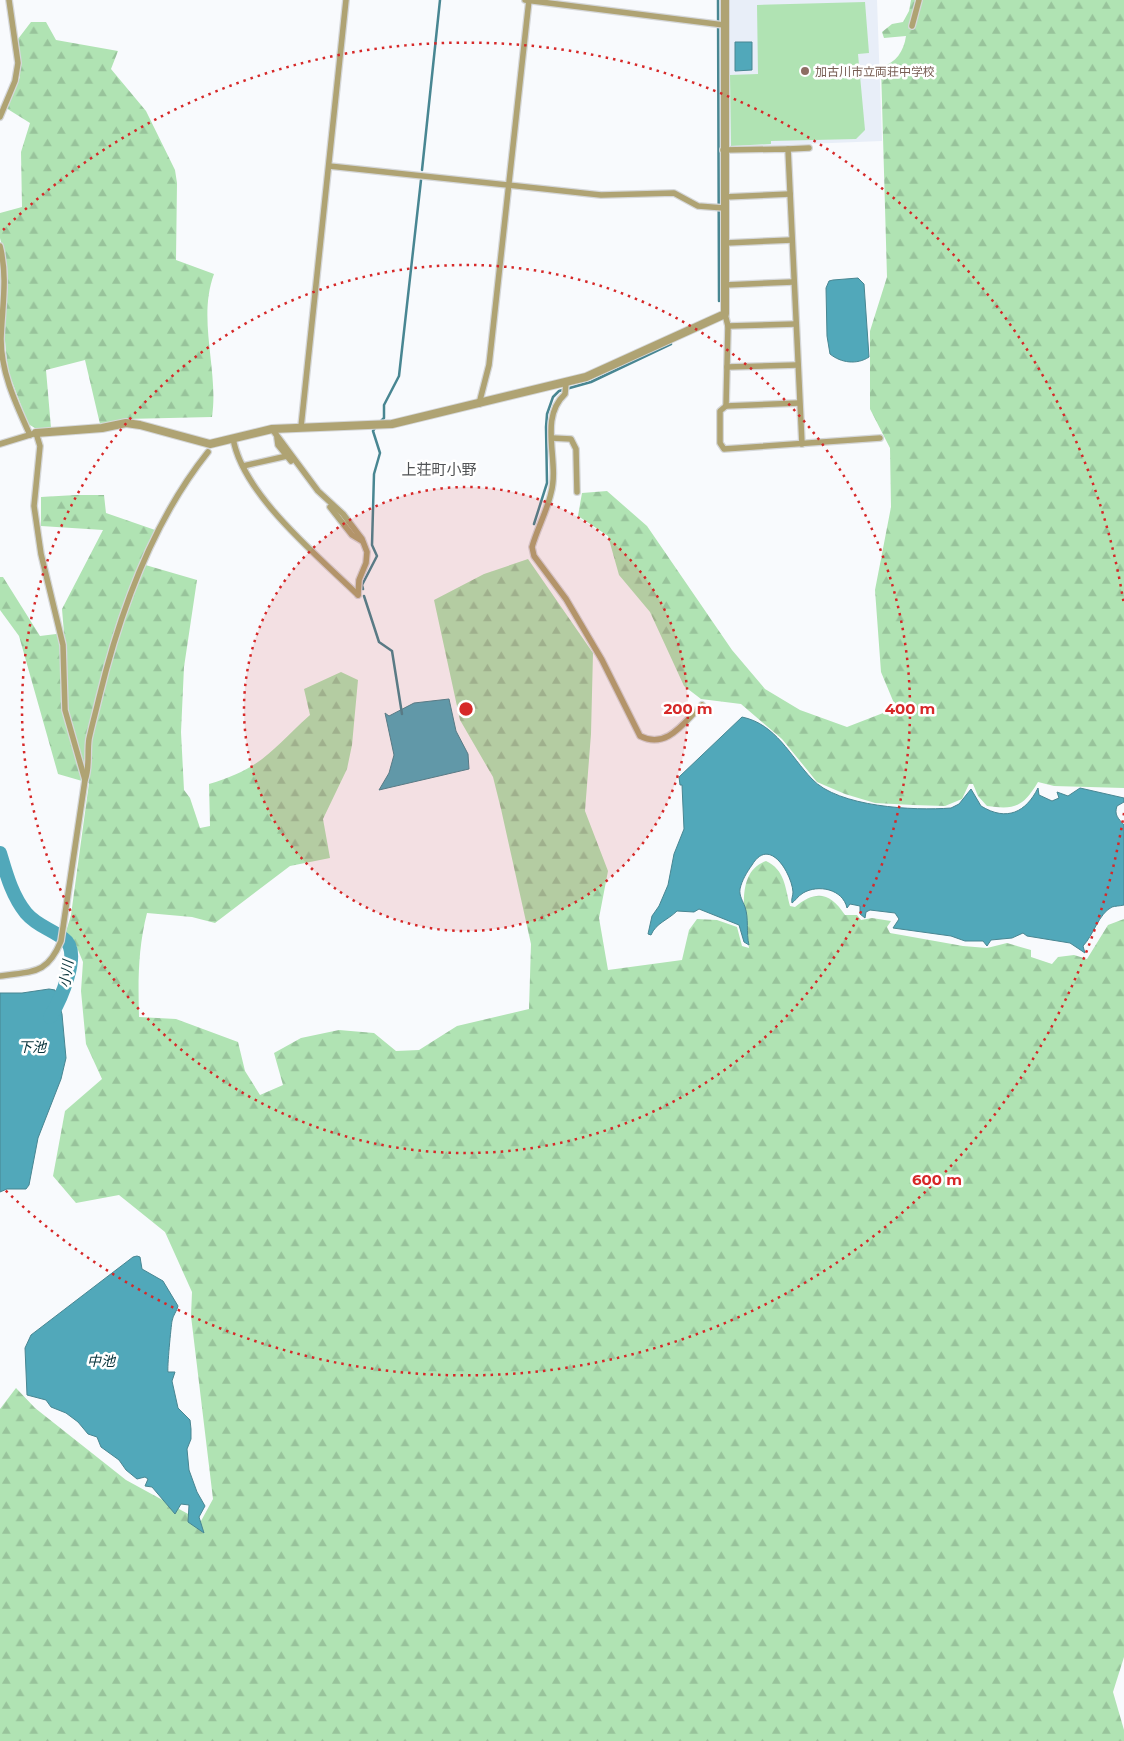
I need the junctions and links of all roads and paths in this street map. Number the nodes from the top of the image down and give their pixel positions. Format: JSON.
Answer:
{"nodes":[{"id":1,"x":10,"y":0,"type":"edge"},
{"id":2,"x":346,"y":0,"type":"edge"},
{"id":3,"x":525,"y":0,"type":"edge"},
{"id":4,"x":529,"y":0,"type":"edge"},
{"id":5,"x":725,"y":0,"type":"edge"},
{"id":6,"x":919,"y":0,"type":"edge"},
{"id":7,"x":724,"y":25,"type":"junction"},
{"id":8,"x":912,"y":26,"type":"dead end"},
{"id":9,"x":0,"y":117,"type":"edge"},
{"id":10,"x":809,"y":148,"type":"dead end"},
{"id":11,"x":788,"y":149,"type":"junction"},
{"id":12,"x":723,"y":150,"type":"junction"},
{"id":13,"x":329,"y":166,"type":"junction"},
{"id":14,"x":509,"y":186,"type":"junction"},
{"id":15,"x":790,"y":194,"type":"junction"},
{"id":16,"x":724,"y":197,"type":"junction"},
{"id":17,"x":724,"y":208,"type":"junction"},
{"id":18,"x":792,"y":240,"type":"junction"},
{"id":19,"x":726,"y":242,"type":"junction"},
{"id":20,"x":0,"y":246,"type":"edge"},
{"id":21,"x":793,"y":282,"type":"junction"},
{"id":22,"x":725,"y":285,"type":"junction"},
{"id":23,"x":725,"y":314,"type":"junction"},
{"id":24,"x":795,"y":324,"type":"junction"},
{"id":25,"x":728,"y":326,"type":"junction"},
{"id":26,"x":797,"y":365,"type":"junction"},
{"id":27,"x":728,"y":367,"type":"junction"},
{"id":28,"x":566,"y":383,"type":"junction"},
{"id":29,"x":799,"y":403,"type":"junction"},
{"id":30,"x":479,"y":404,"type":"junction"},
{"id":31,"x":726,"y":406,"type":"junction"},
{"id":32,"x":301,"y":426,"type":"junction"},
{"id":33,"x":274,"y":432,"type":"junction"},
{"id":34,"x":33,"y":434,"type":"junction"},
{"id":35,"x":233,"y":438,"type":"junction"},
{"id":36,"x":552,"y":438,"type":"junction"},
{"id":37,"x":880,"y":438,"type":"dead end"},
{"id":38,"x":0,"y":444,"type":"edge"},
{"id":39,"x":802,"y":444,"type":"junction"},
{"id":40,"x":208,"y":452,"type":"dead end"},
{"id":41,"x":287,"y":456,"type":"junction"},
{"id":42,"x":243,"y":466,"type":"junction"},
{"id":43,"x":577,"y":492,"type":"dead end"},
{"id":44,"x":364,"y":542,"type":"junction"},
{"id":45,"x":702,"y":705,"type":"dead end"},
{"id":46,"x":85,"y":780,"type":"junction"},
{"id":47,"x":0,"y":976,"type":"edge"}],
"edges":[{"from":1,"to":9,"type":"street"},
{"from":2,"to":13,"type":"street"},
{"from":3,"to":4,"type":"street"},
{"from":4,"to":7,"type":"street"},
{"from":4,"to":14,"type":"street"},
{"from":5,"to":7,"type":"street"},
{"from":6,"to":8,"type":"street"},
{"from":7,"to":12,"type":"street"},
{"from":10,"to":11,"type":"street"},
{"from":11,"to":12,"type":"street"},
{"from":11,"to":15,"type":"street"},
{"from":12,"to":16,"type":"street"},
{"from":13,"to":14,"type":"street"},
{"from":13,"to":32,"type":"street"},
{"from":14,"to":17,"type":"street"},
{"from":14,"to":30,"type":"street"},
{"from":15,"to":16,"type":"street"},
{"from":15,"to":18,"type":"street"},
{"from":16,"to":17,"type":"street"},
{"from":17,"to":19,"type":"street"},
{"from":18,"to":19,"type":"street"},
{"from":18,"to":21,"type":"street"},
{"from":19,"to":22,"type":"street"},
{"from":20,"to":34,"type":"street"},
{"from":21,"to":22,"type":"street"},
{"from":21,"to":24,"type":"street"},
{"from":22,"to":23,"type":"street"},
{"from":23,"to":25,"type":"street"},
{"from":23,"to":28,"type":"street"},
{"from":24,"to":25,"type":"street"},
{"from":24,"to":26,"type":"street"},
{"from":25,"to":27,"type":"street"},
{"from":26,"to":27,"type":"street"},
{"from":26,"to":29,"type":"street"},
{"from":27,"to":31,"type":"street"},
{"from":28,"to":30,"type":"street"},
{"from":28,"to":36,"type":"street"},
{"from":29,"to":31,"type":"street"},
{"from":29,"to":39,"type":"street"},
{"from":30,"to":32,"type":"street"},
{"from":31,"to":39,"type":"street"},
{"from":32,"to":33,"type":"street"},
{"from":33,"to":35,"type":"street"},
{"from":33,"to":41,"type":"street"},
{"from":33,"to":44,"type":"street"},
{"from":34,"to":35,"type":"street"},
{"from":34,"to":38,"type":"street"},
{"from":34,"to":46,"type":"street"},
{"from":35,"to":42,"type":"street"},
{"from":36,"to":43,"type":"street"},
{"from":36,"to":45,"type":"street"},
{"from":37,"to":39,"type":"street"},
{"from":40,"to":46,"type":"street"},
{"from":41,"to":42,"type":"street"},
{"from":41,"to":44,"type":"street"},
{"from":42,"to":44,"type":"street"},
{"from":46,"to":47,"type":"street"}]}
